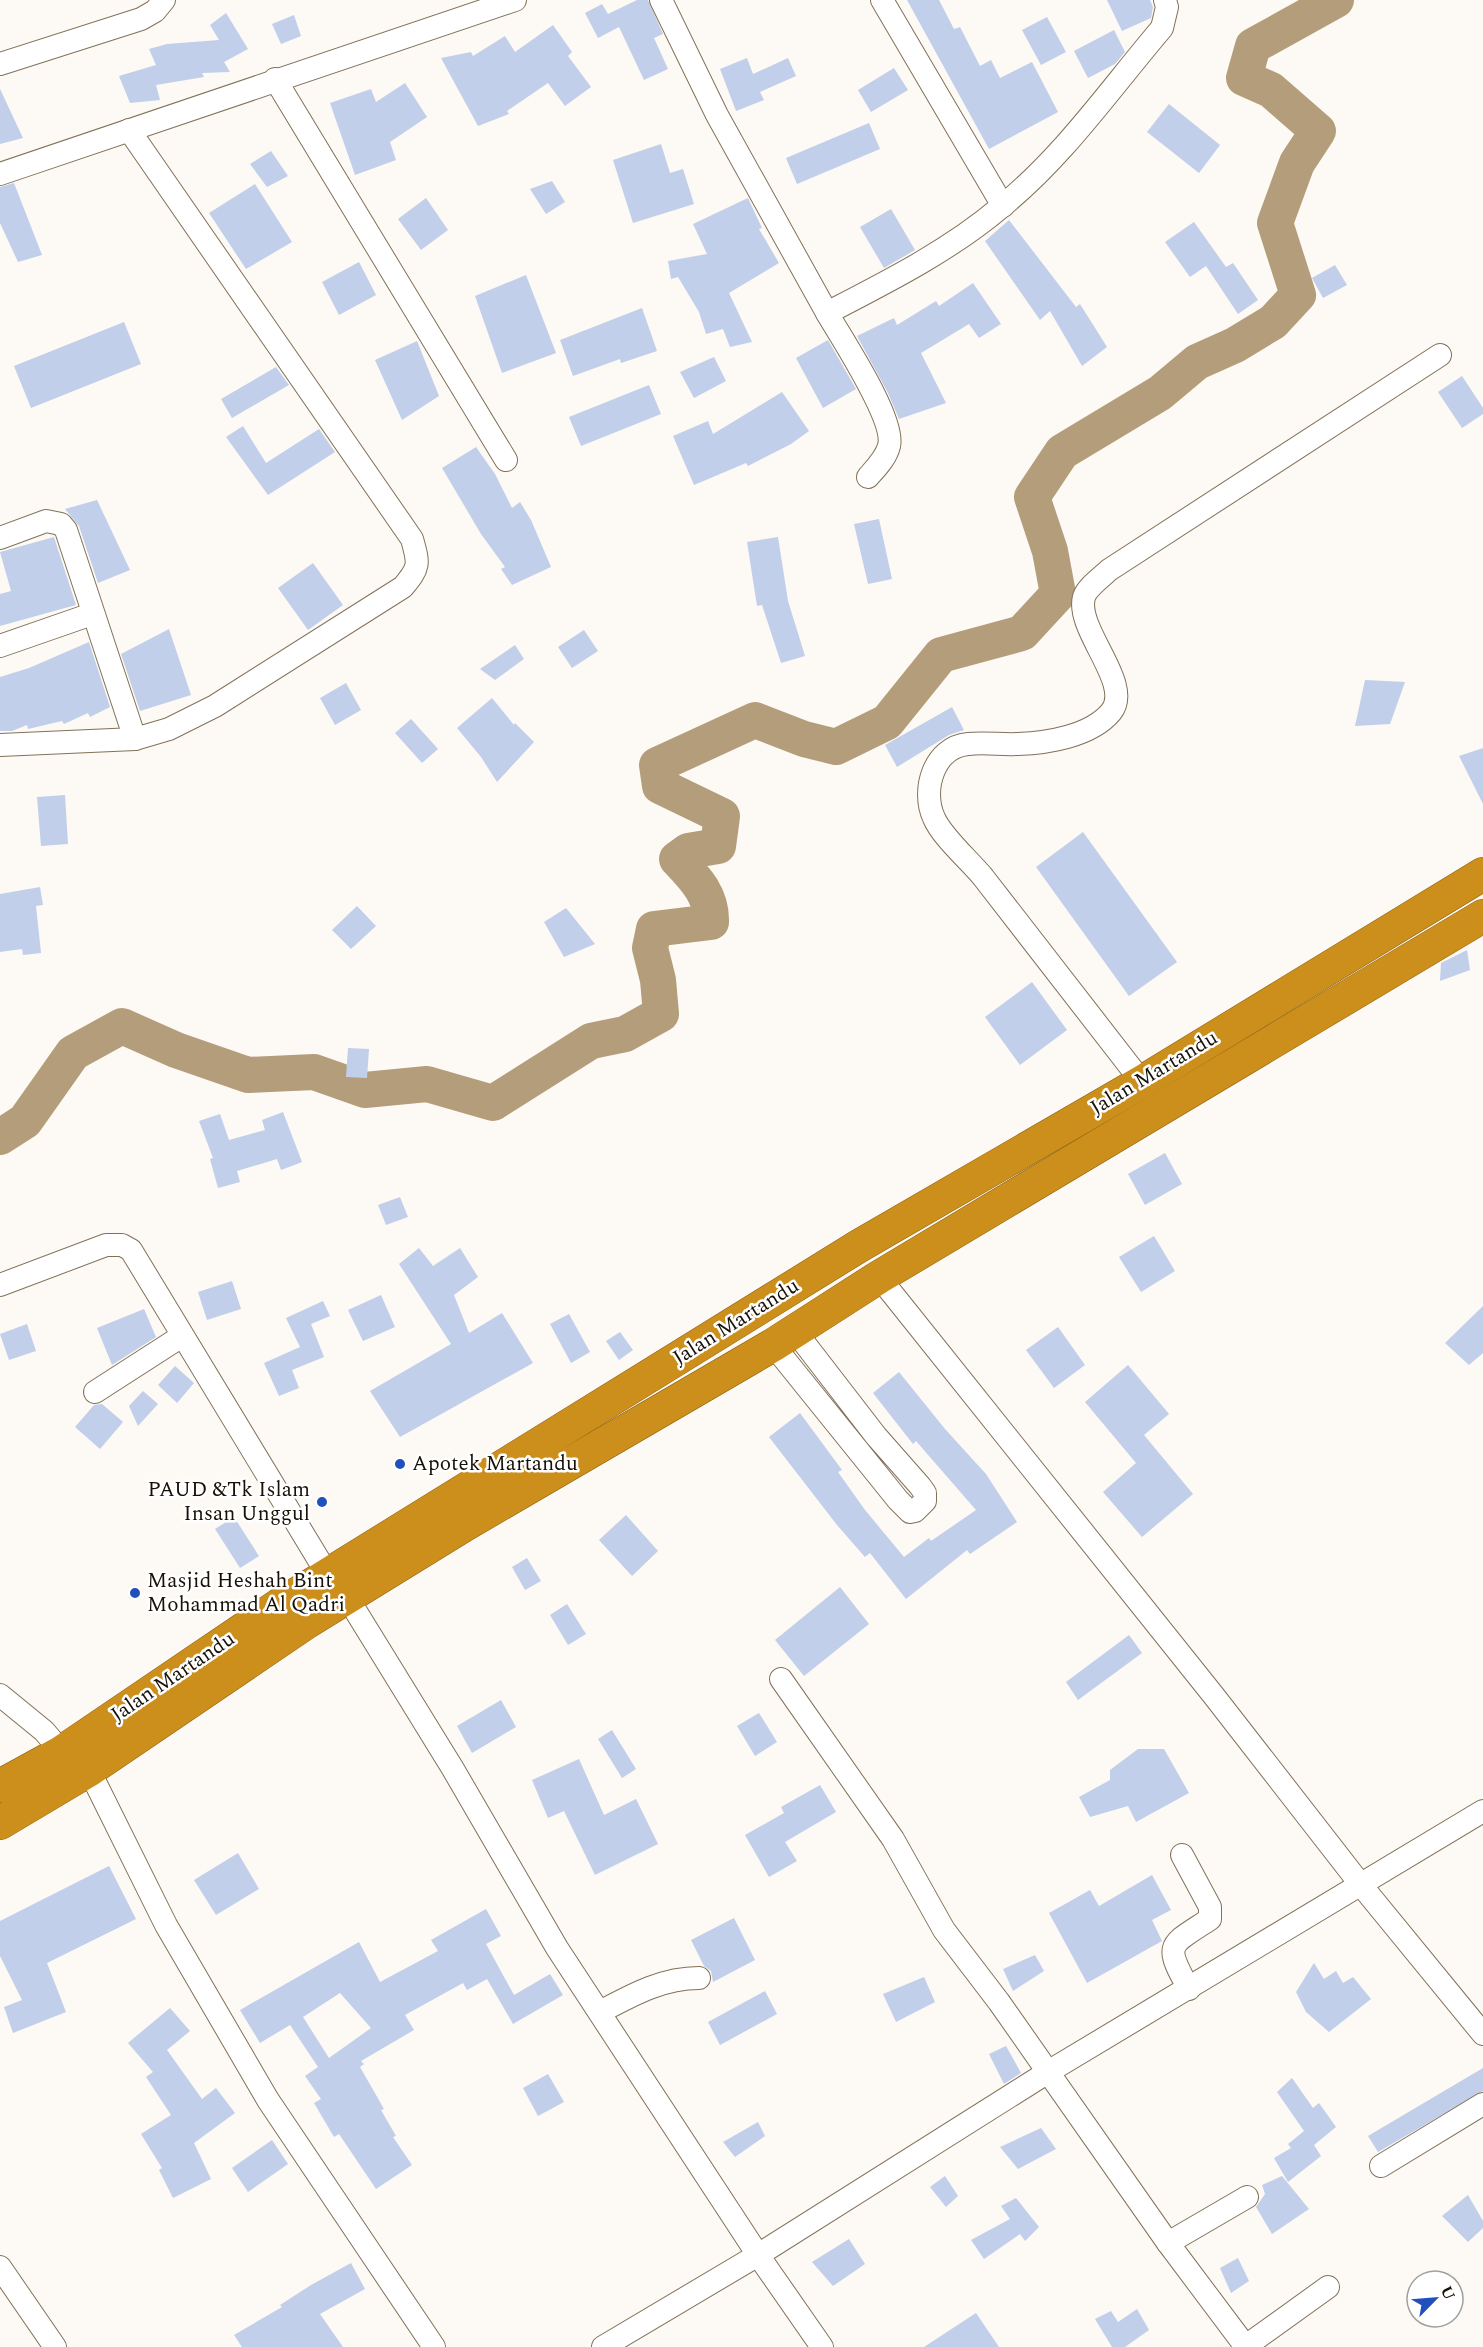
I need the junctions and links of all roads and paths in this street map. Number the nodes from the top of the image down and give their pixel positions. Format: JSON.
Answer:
{"nodes":[{"id":1,"x":164,"y":0,"type":"edge"},
{"id":2,"x":515,"y":0,"type":"edge"},
{"id":3,"x":662,"y":0,"type":"edge"},
{"id":4,"x":882,"y":0,"type":"edge"},
{"id":5,"x":1164,"y":0,"type":"edge"},
{"id":6,"x":0,"y":64,"type":"edge"},
{"id":7,"x":275,"y":79,"type":"junction"},
{"id":8,"x":129,"y":130,"type":"junction"},
{"id":9,"x":0,"y":174,"type":"edge"},
{"id":10,"x":1003,"y":206,"type":"junction"},
{"id":11,"x":827,"y":313,"type":"junction"},
{"id":12,"x":1440,"y":355,"type":"dead end"},
{"id":13,"x":507,"y":460,"type":"dead end"},
{"id":14,"x":868,"y":477,"type":"dead end"},
{"id":15,"x":0,"y":538,"type":"edge"},
{"id":16,"x":92,"y":614,"type":"junction"},
{"id":17,"x":0,"y":646,"type":"edge"},
{"id":18,"x":135,"y":739,"type":"junction"},
{"id":19,"x":0,"y":745,"type":"edge"},
{"id":20,"x":1483,"y":874,"type":"edge"},
{"id":21,"x":1483,"y":916,"type":"edge"},
{"id":22,"x":1142,"y":1082,"type":"junction"},
{"id":23,"x":879,"y":1277,"type":"junction"},
{"id":24,"x":0,"y":1285,"type":"edge"},
{"id":25,"x":182,"y":1336,"type":"junction"},
{"id":26,"x":784,"y":1338,"type":"junction"},
{"id":27,"x":95,"y":1392,"type":"dead end"},
{"id":28,"x":459,"y":1512,"type":"junction"},
{"id":29,"x":338,"y":1586,"type":"junction"},
{"id":30,"x":781,"y":1679,"type":"dead end"},
{"id":31,"x":0,"y":1695,"type":"edge"},
{"id":32,"x":62,"y":1752,"type":"junction"},
{"id":33,"x":88,"y":1770,"type":"junction"},
{"id":34,"x":0,"y":1786,"type":"edge"},
{"id":35,"x":1483,"y":1811,"type":"edge"},
{"id":36,"x":0,"y":1823,"type":"edge"},
{"id":37,"x":1182,"y":1855,"type":"dead end"},
{"id":38,"x":1361,"y":1885,"type":"junction"},
{"id":39,"x":699,"y":1977,"type":"dead end"},
{"id":40,"x":1189,"y":1989,"type":"junction"},
{"id":41,"x":600,"y":2012,"type":"junction"},
{"id":42,"x":1483,"y":2034,"type":"edge"},
{"id":43,"x":1048,"y":2072,"type":"junction"},
{"id":44,"x":1483,"y":2104,"type":"edge"},
{"id":45,"x":1381,"y":2166,"type":"dead end"},
{"id":46,"x":1247,"y":2197,"type":"dead end"},
{"id":47,"x":1168,"y":2243,"type":"junction"},
{"id":48,"x":758,"y":2255,"type":"junction"},
{"id":49,"x":0,"y":2267,"type":"edge"},
{"id":50,"x":1328,"y":2287,"type":"dead end"},
{"id":51,"x":55,"y":2347,"type":"edge"},
{"id":52,"x":434,"y":2347,"type":"edge"},
{"id":53,"x":603,"y":2347,"type":"edge"},
{"id":54,"x":822,"y":2347,"type":"edge"},
{"id":55,"x":1246,"y":2347,"type":"edge"}],
"edges":[{"from":1,"to":6,"type":"street"},
{"from":2,"to":7,"type":"street"},
{"from":3,"to":11,"type":"street"},
{"from":4,"to":10,"type":"street"},
{"from":5,"to":10,"type":"street"},
{"from":7,"to":8,"type":"street"},
{"from":7,"to":13,"type":"street"},
{"from":8,"to":9,"type":"street"},
{"from":8,"to":18,"type":"street"},
{"from":10,"to":11,"type":"street"},
{"from":11,"to":14,"type":"street"},
{"from":12,"to":22,"type":"street"},
{"from":15,"to":16,"type":"street"},
{"from":16,"to":17,"type":"street"},
{"from":16,"to":18,"type":"street"},
{"from":18,"to":19,"type":"street"},
{"from":20,"to":22,"type":"highway","name":"Jalan Martandu"},
{"from":21,"to":23,"type":"highway","name":"Jalan Martandu"},
{"from":22,"to":28,"type":"highway","name":"Jalan Martandu"},
{"from":23,"to":26,"type":"highway","name":"Jalan Martandu"},
{"from":23,"to":38,"type":"street"},
{"from":24,"to":25,"type":"street"},
{"from":25,"to":27,"type":"street"},
{"from":25,"to":29,"type":"street"},
{"from":26,"to":26,"type":"street"},
{"from":26,"to":28,"type":"highway","name":"Jalan Martandu"},
{"from":28,"to":29,"type":"highway","name":"Jalan Martandu"},
{"from":29,"to":32,"type":"highway","name":"Jalan Martandu"},
{"from":29,"to":33,"type":"highway","name":"Jalan Martandu"},
{"from":29,"to":41,"type":"street"},
{"from":30,"to":43,"type":"street"},
{"from":31,"to":32,"type":"street"},
{"from":32,"to":34,"type":"highway","name":"Jalan Martandu"},
{"from":33,"to":36,"type":"highway","name":"Jalan Martandu"},
{"from":33,"to":52,"type":"street"},
{"from":35,"to":38,"type":"street"},
{"from":37,"to":40,"type":"street"},
{"from":38,"to":40,"type":"street"},
{"from":38,"to":42,"type":"street"},
{"from":39,"to":41,"type":"street"},
{"from":40,"to":43,"type":"street"},
{"from":41,"to":48,"type":"street"},
{"from":43,"to":47,"type":"street"},
{"from":43,"to":48,"type":"street"},
{"from":44,"to":45,"type":"street"},
{"from":46,"to":47,"type":"street"},
{"from":47,"to":55,"type":"street"},
{"from":48,"to":53,"type":"street"},
{"from":48,"to":54,"type":"street"},
{"from":49,"to":51,"type":"street"},
{"from":50,"to":55,"type":"street"}]}
